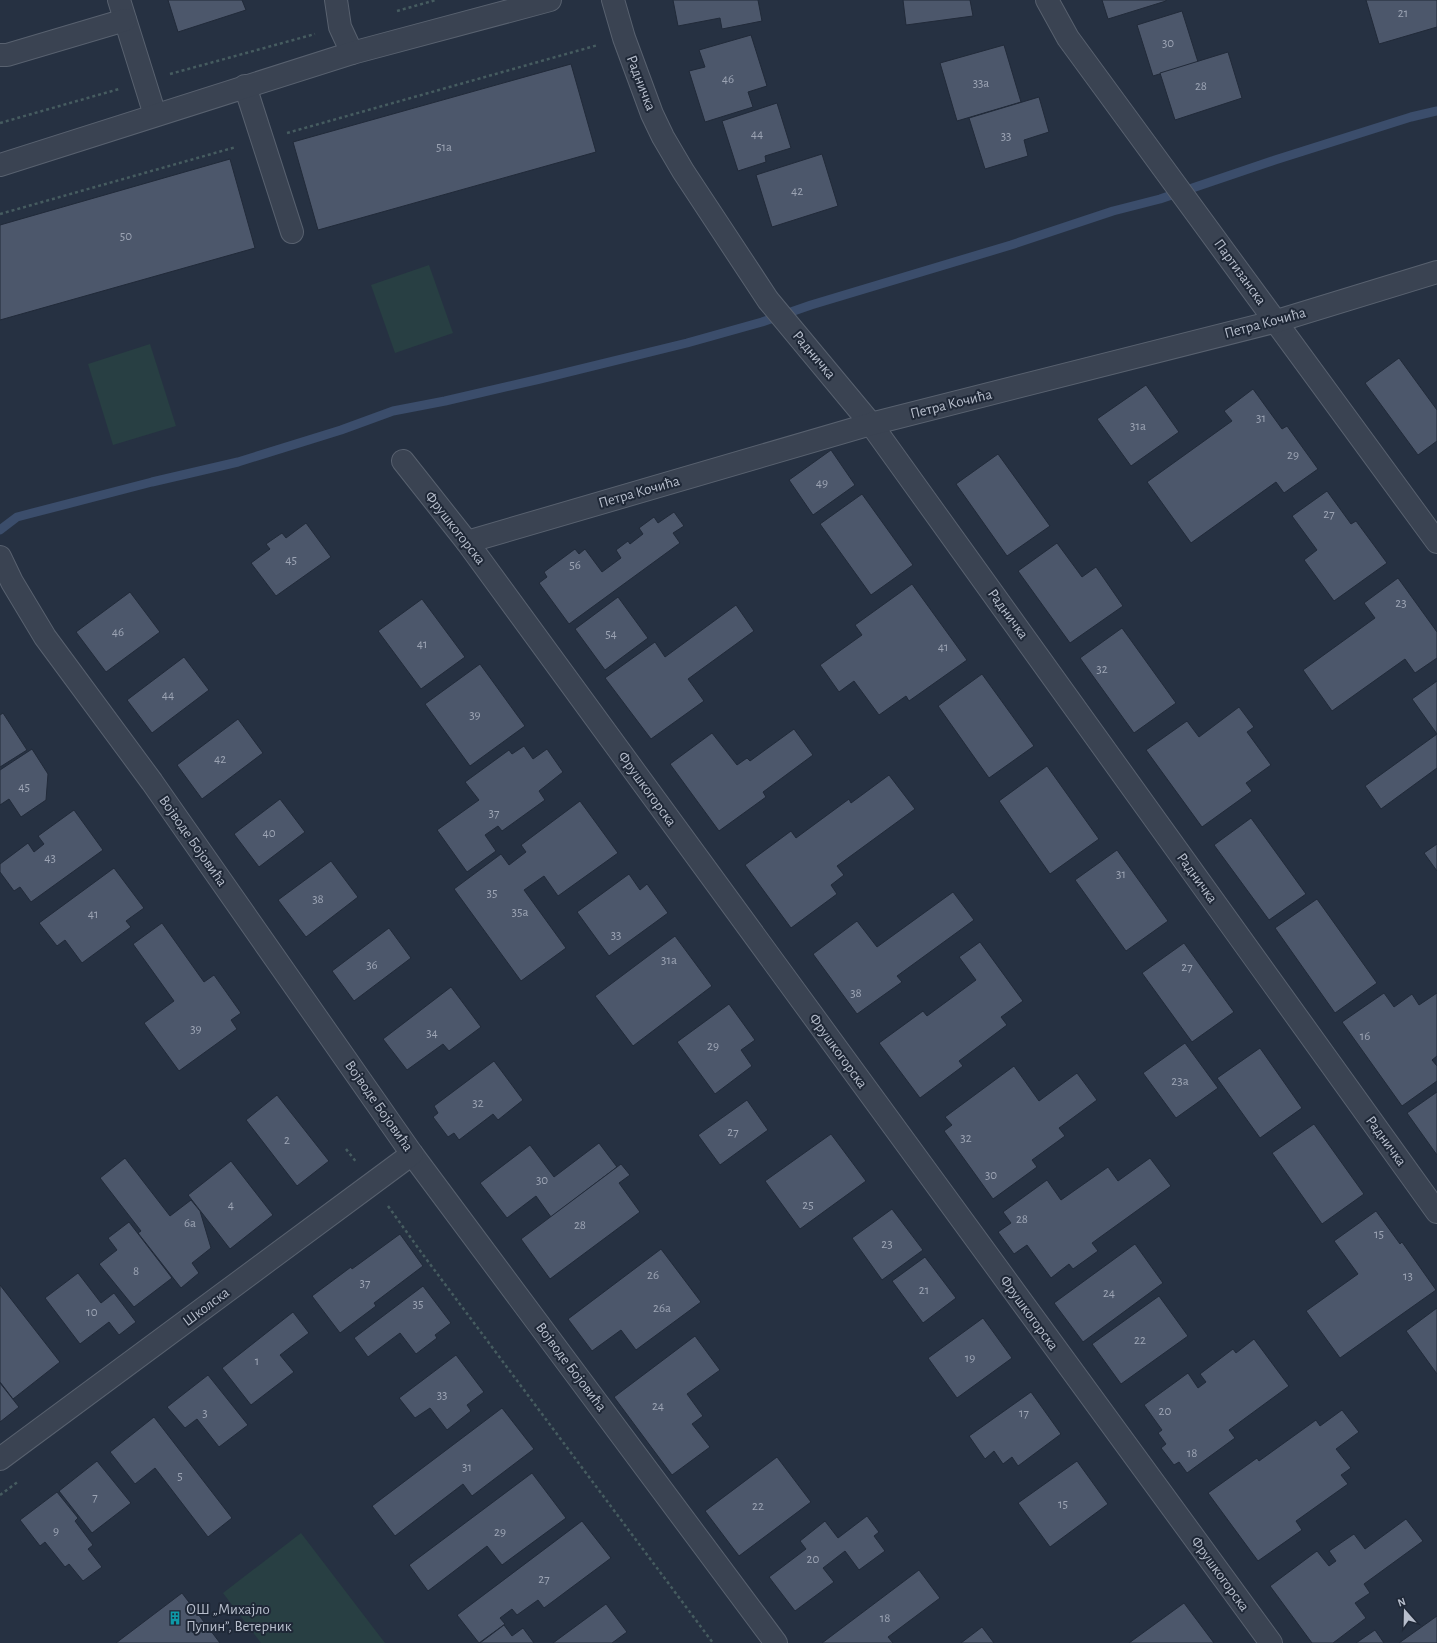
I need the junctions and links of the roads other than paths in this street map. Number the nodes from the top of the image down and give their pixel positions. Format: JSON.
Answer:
{"nodes":[{"id":1,"x":336,"y":0,"type":"edge"},
{"id":2,"x":550,"y":0,"type":"edge"},
{"id":3,"x":613,"y":0,"type":"edge"},
{"id":4,"x":1046,"y":0,"type":"edge"},
{"id":5,"x":122,"y":10,"type":"edge"},
{"id":6,"x":352,"y":53,"type":"junction"},
{"id":7,"x":0,"y":55,"type":"edge"},
{"id":8,"x":245,"y":86,"type":"junction"},
{"id":9,"x":155,"y":115,"type":"junction"},
{"id":10,"x":0,"y":165,"type":"edge"},
{"id":11,"x":292,"y":232,"type":"dead end"},
{"id":12,"x":1437,"y":272,"type":"edge"},
{"id":13,"x":1276,"y":321,"type":"junction"},
{"id":14,"x":871,"y":424,"type":"junction"},
{"id":15,"x":403,"y":461,"type":"dead end"},
{"id":16,"x":467,"y":542,"type":"junction"},
{"id":17,"x":1437,"y":542,"type":"edge"},
{"id":18,"x":0,"y":557,"type":"edge"},
{"id":19,"x":412,"y":1154,"type":"junction"},
{"id":20,"x":1437,"y":1212,"type":"edge"},
{"id":21,"x":0,"y":1459,"type":"edge"},
{"id":22,"x":776,"y":1643,"type":"edge"},
{"id":23,"x":1271,"y":1643,"type":"edge"}],
"edges":[{"from":1,"to":6,"type":"street"},
{"from":2,"to":6,"type":"street"},
{"from":3,"to":14,"type":"street","name":"Радничка"},
{"from":4,"to":13,"type":"street","name":"Партизанска"},
{"from":5,"to":7,"type":"street"},
{"from":5,"to":9,"type":"street"},
{"from":6,"to":8,"type":"street"},
{"from":8,"to":9,"type":"street"},
{"from":8,"to":11,"type":"street"},
{"from":9,"to":10,"type":"street"},
{"from":12,"to":13,"type":"street","name":"Петра Кочића"},
{"from":13,"to":14,"type":"street","name":"Петра Кочића"},
{"from":13,"to":17,"type":"street","name":"Партизанска"},
{"from":14,"to":16,"type":"street","name":"Петра Кочића"},
{"from":14,"to":20,"type":"street","name":"Радничка"},
{"from":15,"to":16,"type":"street","name":"Фрушкогорска"},
{"from":16,"to":23,"type":"street","name":"Фрушкогорска"},
{"from":18,"to":19,"type":"street","name":"Војводе Бојовића"},
{"from":19,"to":21,"type":"street","name":"Школска"},
{"from":19,"to":22,"type":"street","name":"Војводе Бојовића"}]}
